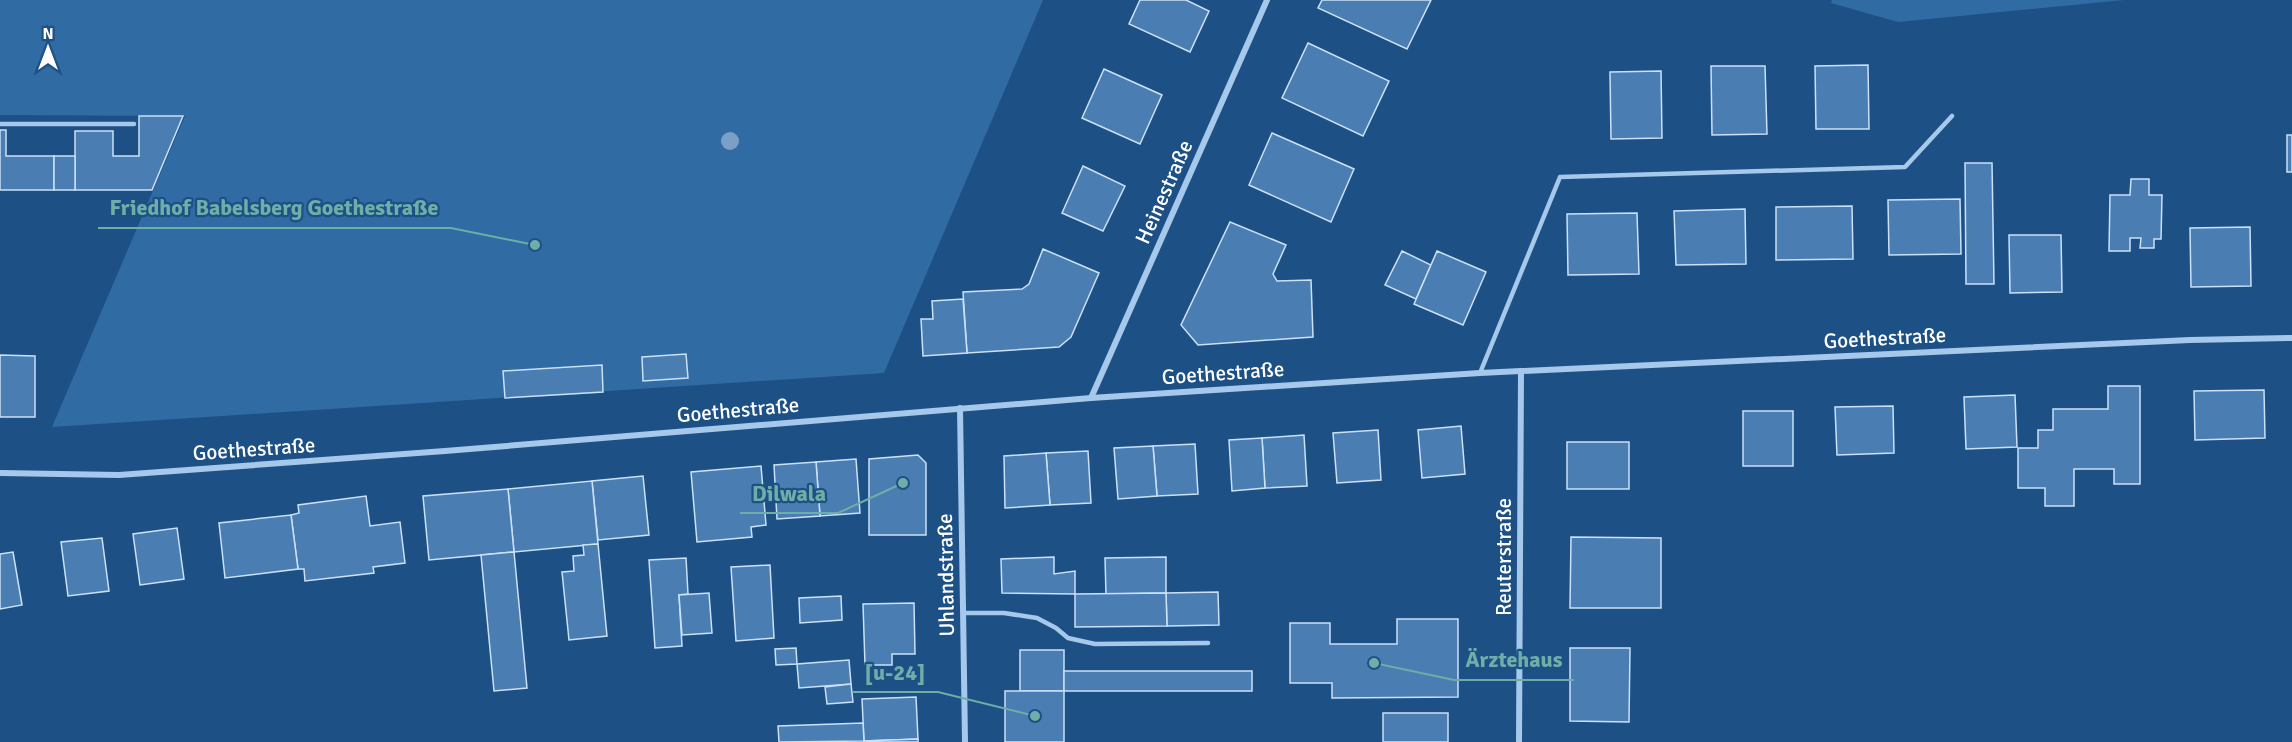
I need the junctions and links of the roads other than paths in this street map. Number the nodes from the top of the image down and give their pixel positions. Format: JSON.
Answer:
{"nodes":[{"id":1,"x":1267,"y":0,"type":"edge"},
{"id":2,"x":1952,"y":116,"type":"dead end"},
{"id":3,"x":0,"y":123,"type":"edge"},
{"id":4,"x":134,"y":124,"type":"dead end"},
{"id":5,"x":2292,"y":338,"type":"edge"},
{"id":6,"x":1521,"y":372,"type":"junction"},
{"id":7,"x":1480,"y":373,"type":"junction"},
{"id":8,"x":1091,"y":398,"type":"junction"},
{"id":9,"x":960,"y":408,"type":"junction"},
{"id":10,"x":0,"y":473,"type":"edge"},
{"id":11,"x":963,"y":613,"type":"junction"},
{"id":12,"x":1208,"y":643,"type":"dead end"},
{"id":13,"x":965,"y":742,"type":"edge"},
{"id":14,"x":1519,"y":742,"type":"edge"}],
"edges":[{"from":1,"to":8,"type":"street","name":"Heinestraße"},
{"from":2,"to":7,"type":"lane"},
{"from":3,"to":4,"type":"lane"},
{"from":5,"to":6,"type":"street","name":"Goethestraße"},
{"from":6,"to":7,"type":"street","name":"Goethestraße"},
{"from":6,"to":14,"type":"street","name":"Reuterstraße"},
{"from":7,"to":8,"type":"street","name":"Goethestraße"},
{"from":8,"to":9,"type":"street","name":"Goethestraße"},
{"from":9,"to":10,"type":"street","name":"Goethestraße"},
{"from":9,"to":11,"type":"street","name":"Uhlandstraße"},
{"from":11,"to":12,"type":"lane"},
{"from":11,"to":13,"type":"street","name":"Uhlandstraße"}]}
